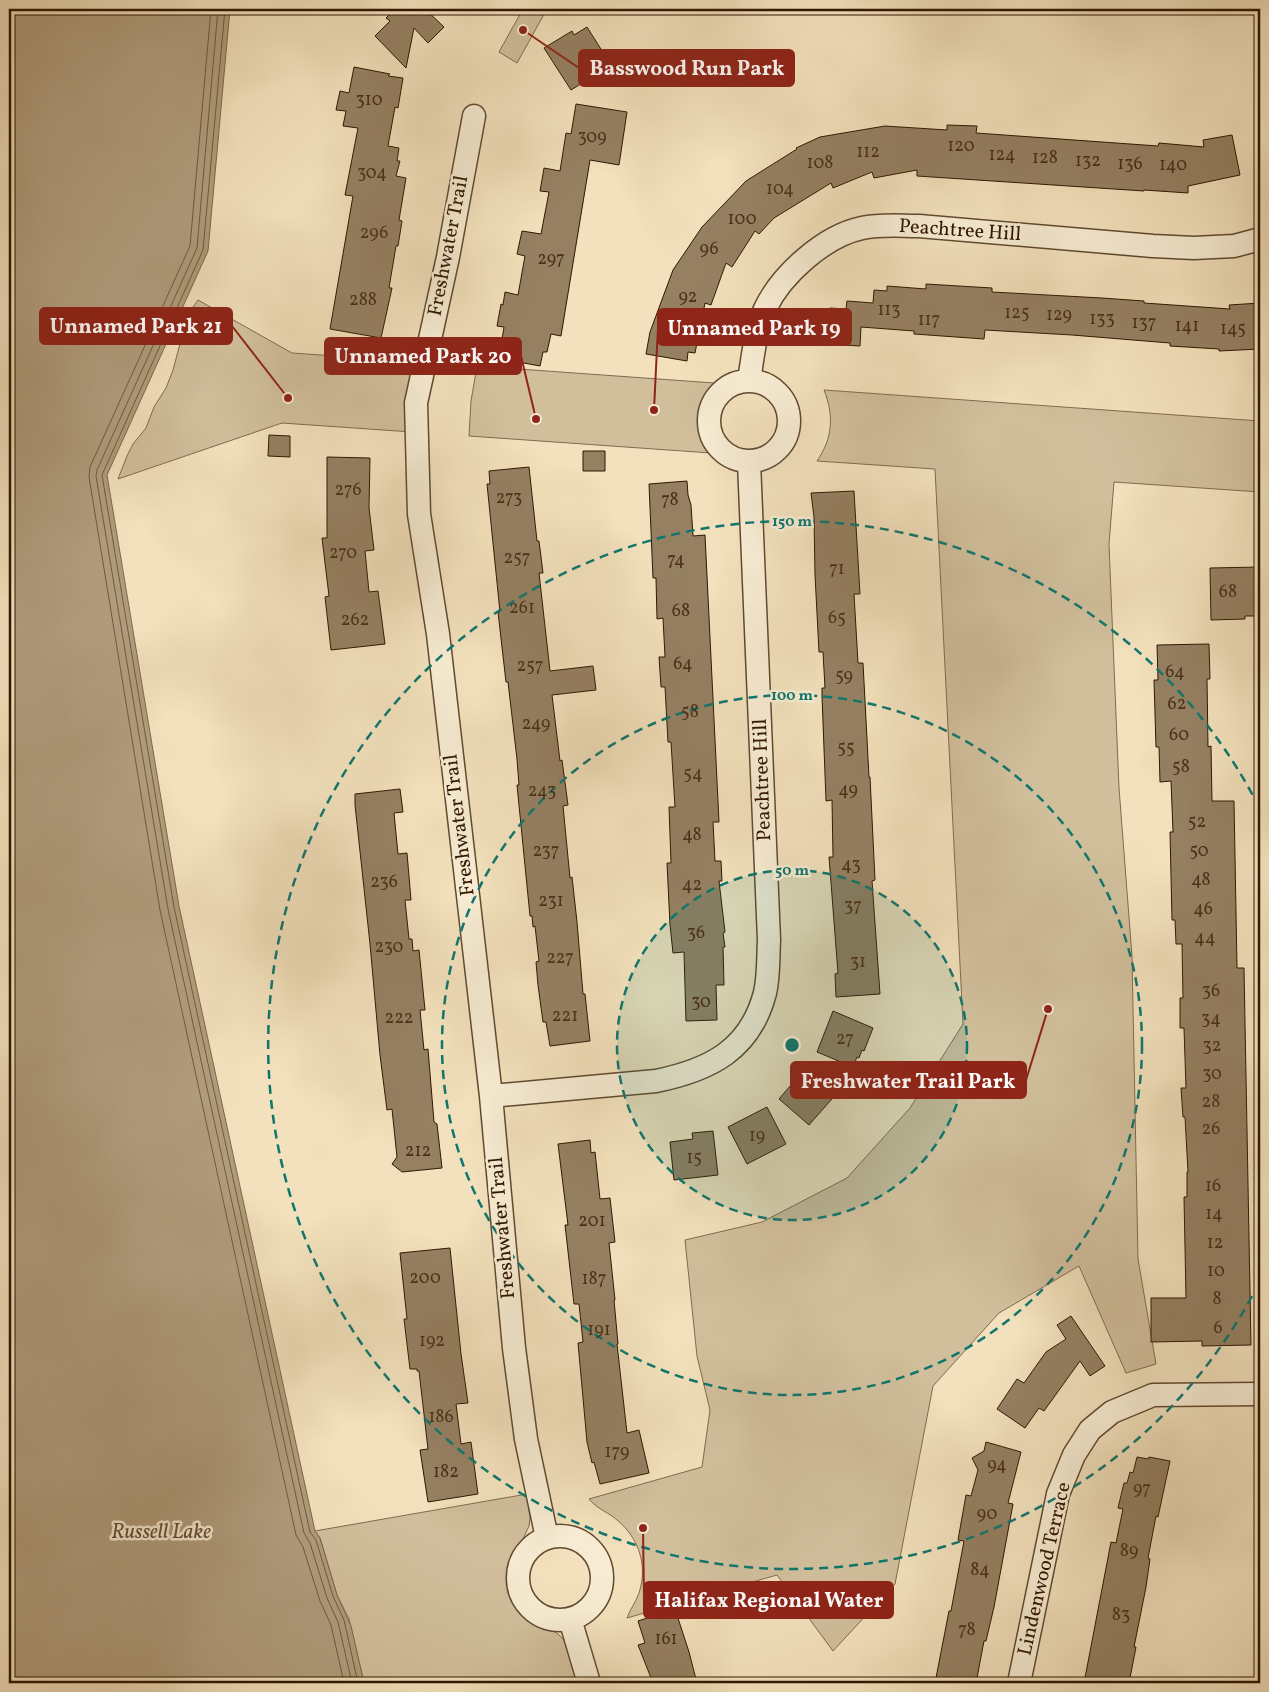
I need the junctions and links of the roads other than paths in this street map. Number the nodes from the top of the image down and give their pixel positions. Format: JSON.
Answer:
{"nodes":[{"id":1,"x":474,"y":116,"type":"dead end"},
{"id":2,"x":1260,"y":239,"type":"edge"},
{"id":3,"x":749,"y":380,"type":"junction"},
{"id":4,"x":749,"y":462,"type":"junction"},
{"id":5,"x":491,"y":1096,"type":"junction"},
{"id":6,"x":1260,"y":1394,"type":"edge"},
{"id":7,"x":547,"y":1538,"type":"junction"},
{"id":8,"x":570,"y":1619,"type":"junction"},
{"id":9,"x":589,"y":1683,"type":"edge"},
{"id":10,"x":1020,"y":1683,"type":"edge"}],
"edges":[{"from":1,"to":5,"type":"street","name":"Freshwater Trail"},
{"from":2,"to":3,"type":"street","name":"Peachtree Hill"},
{"from":3,"to":4,"type":"street"},
{"from":3,"to":4,"type":"street"},
{"from":4,"to":5,"type":"street","name":"Peachtree Hill"},
{"from":5,"to":7,"type":"street","name":"Freshwater Trail"},
{"from":6,"to":10,"type":"street","name":"Lindenwood Terrace"},
{"from":7,"to":8,"type":"street"},
{"from":7,"to":8,"type":"street"},
{"from":8,"to":9,"type":"street"}]}
